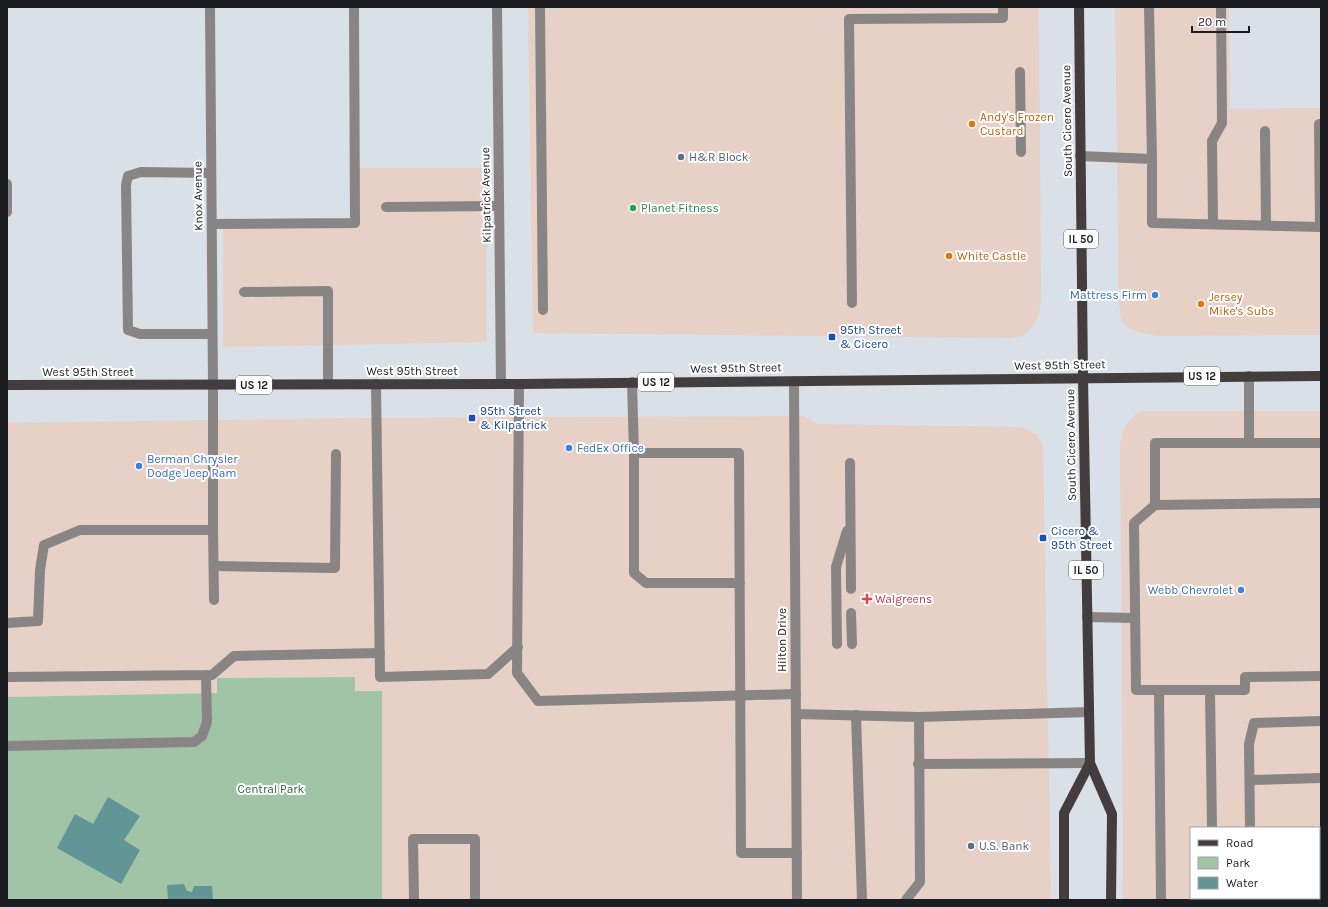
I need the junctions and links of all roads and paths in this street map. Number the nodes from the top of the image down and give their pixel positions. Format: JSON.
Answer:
{"nodes":[{"id":1,"x":210,"y":7,"type":"edge"},
{"id":2,"x":354,"y":7,"type":"edge"},
{"id":3,"x":497,"y":7,"type":"edge"},
{"id":4,"x":540,"y":7,"type":"edge"},
{"id":5,"x":1003,"y":7,"type":"edge"},
{"id":6,"x":1079,"y":7,"type":"edge"},
{"id":7,"x":1149,"y":7,"type":"edge"},
{"id":8,"x":1220,"y":7,"type":"edge"},
{"id":9,"x":1020,"y":72,"type":"dead end"},
{"id":10,"x":1319,"y":124,"type":"dead end"},
{"id":11,"x":1265,"y":131,"type":"dead end"},
{"id":12,"x":1022,"y":152,"type":"dead end"},
{"id":13,"x":1080,"y":156,"type":"junction"},
{"id":14,"x":1152,"y":158,"type":"junction"},
{"id":15,"x":211,"y":173,"type":"junction"},
{"id":16,"x":7,"y":184,"type":"edge"},
{"id":17,"x":386,"y":206,"type":"dead end"},
{"id":18,"x":499,"y":206,"type":"junction"},
{"id":19,"x":7,"y":212,"type":"edge"},
{"id":20,"x":212,"y":224,"type":"junction"},
{"id":21,"x":1213,"y":224,"type":"junction"},
{"id":22,"x":1266,"y":225,"type":"junction"},
{"id":23,"x":1320,"y":227,"type":"edge"},
{"id":24,"x":244,"y":292,"type":"dead end"},
{"id":25,"x":852,"y":303,"type":"dead end"},
{"id":26,"x":543,"y":310,"type":"dead end"},
{"id":27,"x":212,"y":334,"type":"junction"},
{"id":28,"x":1248,"y":376,"type":"junction"},
{"id":29,"x":1321,"y":376,"type":"edge"},
{"id":30,"x":1083,"y":378,"type":"junction"},
{"id":31,"x":794,"y":381,"type":"junction"},
{"id":32,"x":632,"y":382,"type":"junction"},
{"id":33,"x":328,"y":384,"type":"junction"},
{"id":34,"x":376,"y":384,"type":"junction"},
{"id":35,"x":501,"y":384,"type":"junction"},
{"id":36,"x":518,"y":384,"type":"junction"},
{"id":37,"x":7,"y":385,"type":"edge"},
{"id":38,"x":213,"y":385,"type":"junction"},
{"id":39,"x":1248,"y":443,"type":"junction"},
{"id":40,"x":1321,"y":443,"type":"edge"},
{"id":41,"x":634,"y":453,"type":"junction"},
{"id":42,"x":336,"y":454,"type":"dead end"},
{"id":43,"x":850,"y":463,"type":"dead end"},
{"id":44,"x":1321,"y":503,"type":"edge"},
{"id":45,"x":1155,"y":505,"type":"junction"},
{"id":46,"x":850,"y":521,"type":"junction"},
{"id":47,"x":213,"y":530,"type":"junction"},
{"id":48,"x":214,"y":566,"type":"junction"},
{"id":49,"x":740,"y":583,"type":"junction"},
{"id":50,"x":851,"y":589,"type":"dead end"},
{"id":51,"x":214,"y":600,"type":"dead end"},
{"id":52,"x":852,"y":613,"type":"dead end"},
{"id":53,"x":1087,"y":617,"type":"junction"},
{"id":54,"x":1136,"y":618,"type":"junction"},
{"id":55,"x":7,"y":624,"type":"edge"},
{"id":56,"x":837,"y":644,"type":"dead end"},
{"id":57,"x":852,"y":644,"type":"dead end"},
{"id":58,"x":518,"y":647,"type":"junction"},
{"id":59,"x":380,"y":653,"type":"junction"},
{"id":60,"x":206,"y":675,"type":"junction"},
{"id":61,"x":1321,"y":676,"type":"edge"},
{"id":62,"x":7,"y":677,"type":"edge"},
{"id":63,"x":1158,"y":690,"type":"junction"},
{"id":64,"x":1210,"y":690,"type":"junction"},
{"id":65,"x":796,"y":694,"type":"junction"},
{"id":66,"x":740,"y":695,"type":"junction"},
{"id":67,"x":1089,"y":712,"type":"junction"},
{"id":68,"x":796,"y":714,"type":"junction"},
{"id":69,"x":856,"y":715,"type":"junction"},
{"id":70,"x":919,"y":717,"type":"junction"},
{"id":71,"x":1321,"y":721,"type":"edge"},
{"id":72,"x":7,"y":746,"type":"edge"},
{"id":73,"x":1090,"y":763,"type":"junction"},
{"id":74,"x":918,"y":764,"type":"junction"},
{"id":75,"x":1321,"y":778,"type":"edge"},
{"id":76,"x":1250,"y":780,"type":"junction"},
{"id":77,"x":1212,"y":827,"type":"edge"},
{"id":78,"x":1250,"y":827,"type":"edge"},
{"id":79,"x":797,"y":853,"type":"junction"},
{"id":80,"x":414,"y":900,"type":"edge"},
{"id":81,"x":475,"y":900,"type":"edge"},
{"id":82,"x":797,"y":900,"type":"edge"},
{"id":83,"x":862,"y":900,"type":"edge"},
{"id":84,"x":906,"y":900,"type":"edge"},
{"id":85,"x":1064,"y":900,"type":"edge"},
{"id":86,"x":1111,"y":900,"type":"edge"},
{"id":87,"x":1161,"y":900,"type":"edge"}],
"edges":[{"from":1,"to":15,"type":"street","name":"Knox Avenue"},
{"from":2,"to":20,"type":"street"},
{"from":3,"to":18,"type":"street","name":"Kilpatrick Avenue"},
{"from":4,"to":26,"type":"street"},
{"from":5,"to":25,"type":"street"},
{"from":6,"to":13,"type":"main road","name":"South Cicero Avenue","number":"IL 50"},
{"from":7,"to":14,"type":"street"},
{"from":8,"to":21,"type":"street"},
{"from":9,"to":12,"type":"street"},
{"from":10,"to":23,"type":"street"},
{"from":11,"to":22,"type":"street"},
{"from":13,"to":14,"type":"street"},
{"from":13,"to":30,"type":"main road","name":"South Cicero Avenue","number":"IL 50"},
{"from":14,"to":21,"type":"street"},
{"from":15,"to":20,"type":"street","name":"Knox Avenue"},
{"from":15,"to":27,"type":"street"},
{"from":16,"to":19,"type":"street"},
{"from":17,"to":18,"type":"street"},
{"from":18,"to":35,"type":"street","name":"Kilpatrick Avenue"},
{"from":20,"to":27,"type":"street","name":"Knox Avenue"},
{"from":21,"to":22,"type":"street"},
{"from":22,"to":23,"type":"street"},
{"from":24,"to":33,"type":"street"},
{"from":27,"to":38,"type":"street","name":"Knox Avenue"},
{"from":28,"to":29,"type":"main road","name":"West 95th Street","number":"US 12"},
{"from":28,"to":30,"type":"main road","name":"West 95th Street","number":"US 12"},
{"from":28,"to":39,"type":"street"},
{"from":30,"to":31,"type":"main road","name":"West 95th Street","number":"US 12"},
{"from":30,"to":53,"type":"main road","name":"South Cicero Avenue","number":"IL 50"},
{"from":31,"to":32,"type":"main road","name":"West 95th Street","number":"US 12"},
{"from":31,"to":65,"type":"street","name":"Hilton Drive"},
{"from":32,"to":36,"type":"main road","name":"West 95th Street","number":"US 12"},
{"from":32,"to":41,"type":"street"},
{"from":33,"to":34,"type":"main road","name":"West 95th Street","number":"US 12"},
{"from":33,"to":38,"type":"main road","name":"West 95th Street","number":"US 12"},
{"from":34,"to":35,"type":"main road","name":"West 95th Street","number":"US 12"},
{"from":34,"to":59,"type":"street"},
{"from":35,"to":36,"type":"main road","name":"West 95th Street","number":"US 12"},
{"from":36,"to":58,"type":"street"},
{"from":37,"to":38,"type":"main road","name":"West 95th Street","number":"US 12"},
{"from":38,"to":47,"type":"street","name":"Knox Avenue"},
{"from":39,"to":40,"type":"street"},
{"from":39,"to":45,"type":"street"},
{"from":41,"to":49,"type":"street"},
{"from":41,"to":49,"type":"street"},
{"from":42,"to":48,"type":"street"},
{"from":43,"to":46,"type":"street"},
{"from":44,"to":45,"type":"street"},
{"from":45,"to":54,"type":"street"},
{"from":46,"to":50,"type":"street"},
{"from":46,"to":56,"type":"street"},
{"from":47,"to":48,"type":"street","name":"Knox Avenue"},
{"from":47,"to":55,"type":"street"},
{"from":48,"to":51,"type":"street","name":"Knox Avenue"},
{"from":49,"to":66,"type":"street"},
{"from":52,"to":57,"type":"street"},
{"from":53,"to":54,"type":"street"},
{"from":53,"to":67,"type":"main road","name":"South Cicero Avenue","number":"IL 50"},
{"from":54,"to":63,"type":"street"},
{"from":58,"to":59,"type":"street"},
{"from":58,"to":66,"type":"street"},
{"from":59,"to":60,"type":"street"},
{"from":60,"to":62,"type":"street"},
{"from":60,"to":72,"type":"street"},
{"from":61,"to":64,"type":"street"},
{"from":63,"to":64,"type":"street"},
{"from":63,"to":87,"type":"street"},
{"from":64,"to":77,"type":"street"},
{"from":65,"to":66,"type":"street"},
{"from":65,"to":68,"type":"street","name":"Hilton Drive"},
{"from":66,"to":79,"type":"street"},
{"from":67,"to":70,"type":"street"},
{"from":67,"to":73,"type":"main road","name":"South Cicero Avenue","number":"IL 50"},
{"from":68,"to":69,"type":"street"},
{"from":68,"to":79,"type":"street","name":"Hilton Drive"},
{"from":69,"to":70,"type":"street"},
{"from":69,"to":83,"type":"street"},
{"from":70,"to":74,"type":"street"},
{"from":71,"to":76,"type":"street"},
{"from":73,"to":74,"type":"street"},
{"from":73,"to":85,"type":"main road","name":"South Cicero Avenue","number":"IL 50"},
{"from":73,"to":86,"type":"main road","name":"South Cicero Avenue","number":"IL 50"},
{"from":74,"to":84,"type":"street"},
{"from":75,"to":76,"type":"street"},
{"from":76,"to":78,"type":"street"},
{"from":79,"to":82,"type":"street","name":"Hilton Drive"},
{"from":80,"to":81,"type":"street"}]}
